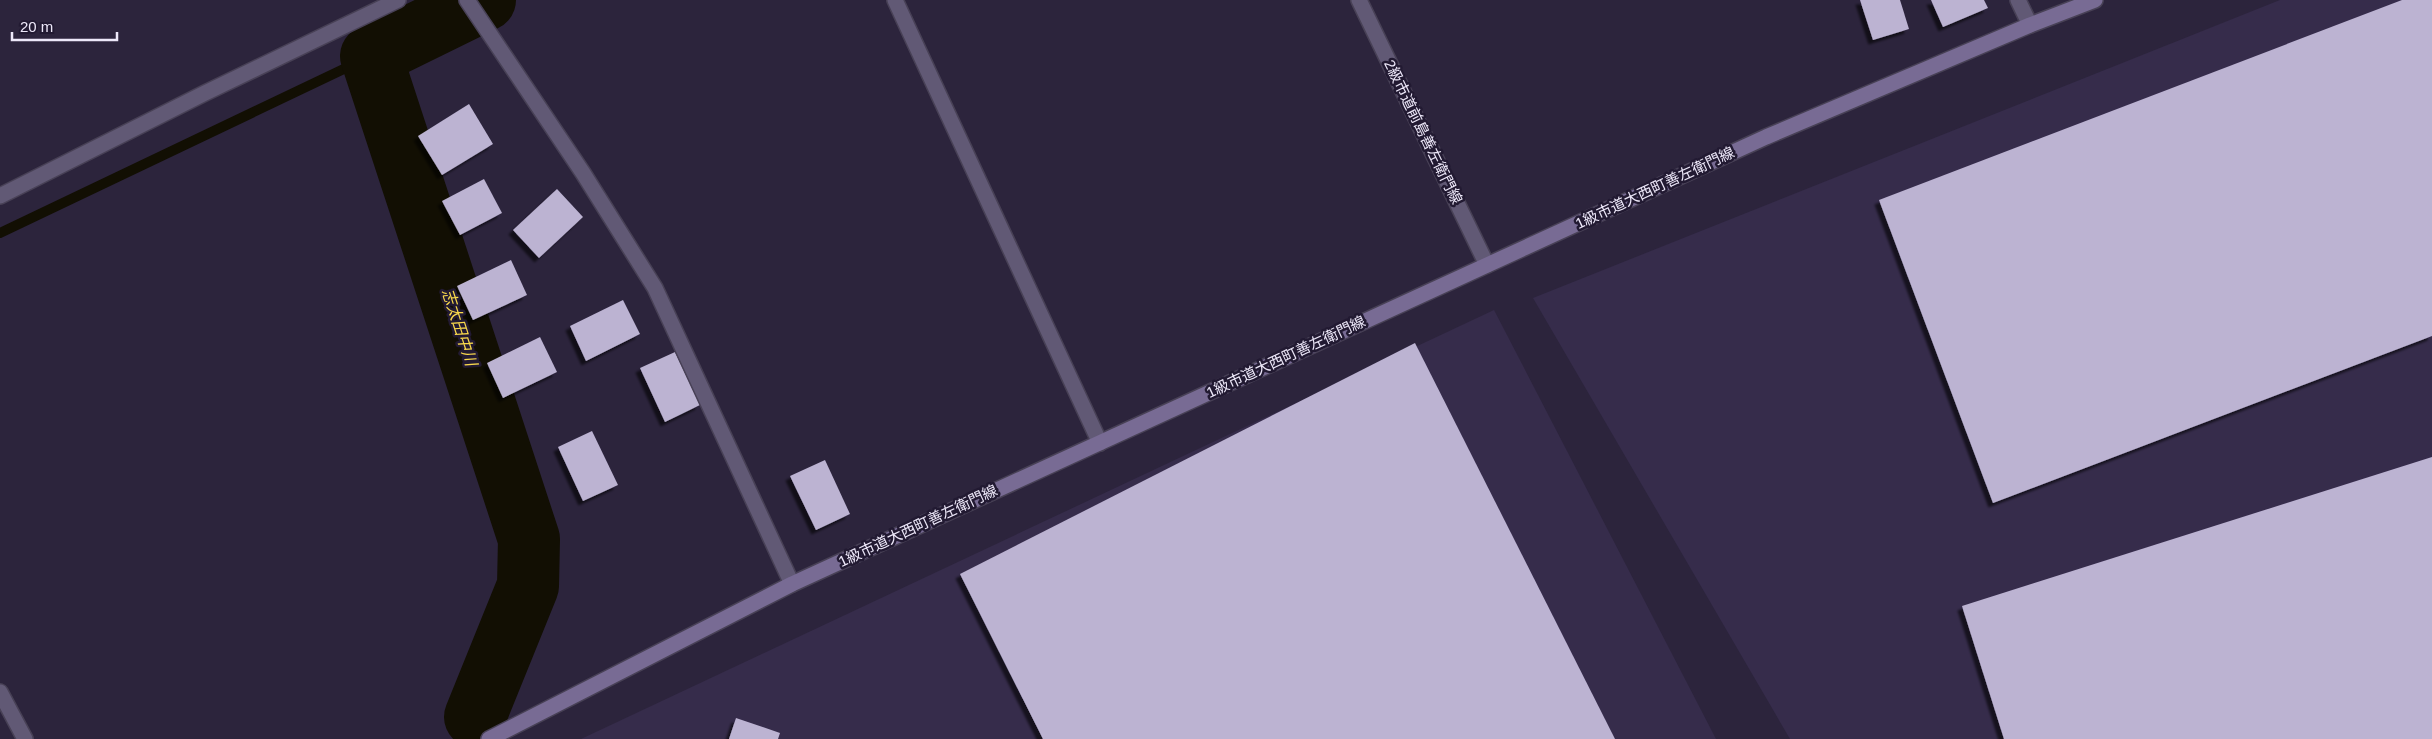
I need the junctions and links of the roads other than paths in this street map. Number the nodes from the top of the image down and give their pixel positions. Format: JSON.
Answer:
{"nodes":[{"id":1,"x":398,"y":0,"type":"edge"},
{"id":2,"x":467,"y":0,"type":"edge"},
{"id":3,"x":895,"y":0,"type":"edge"},
{"id":4,"x":1359,"y":0,"type":"edge"},
{"id":5,"x":2018,"y":0,"type":"edge"},
{"id":6,"x":2095,"y":0,"type":"edge"},
{"id":7,"x":2030,"y":25,"type":"junction"},
{"id":8,"x":0,"y":196,"type":"edge"},
{"id":9,"x":1487,"y":265,"type":"junction"},
{"id":10,"x":1100,"y":443,"type":"junction"},
{"id":11,"x":792,"y":584,"type":"junction"},
{"id":12,"x":0,"y":692,"type":"edge"},
{"id":13,"x":25,"y":739,"type":"edge"},
{"id":14,"x":489,"y":739,"type":"edge"}],
"edges":[{"from":1,"to":8,"type":"street"},
{"from":2,"to":11,"type":"street"},
{"from":3,"to":10,"type":"street"},
{"from":4,"to":9,"type":"street","name":"2級市道前島善左衛門線"},
{"from":5,"to":7,"type":"street"},
{"from":6,"to":7,"type":"street","name":"1級市道大西町善左衛門線"},
{"from":7,"to":9,"type":"street","name":"1級市道大西町善左衛門線"},
{"from":9,"to":10,"type":"street","name":"1級市道大西町善左衛門線"},
{"from":10,"to":11,"type":"street","name":"1級市道大西町善左衛門線"},
{"from":11,"to":14,"type":"street","name":"1級市道大西町善左衛門線"},
{"from":12,"to":13,"type":"street"}]}
